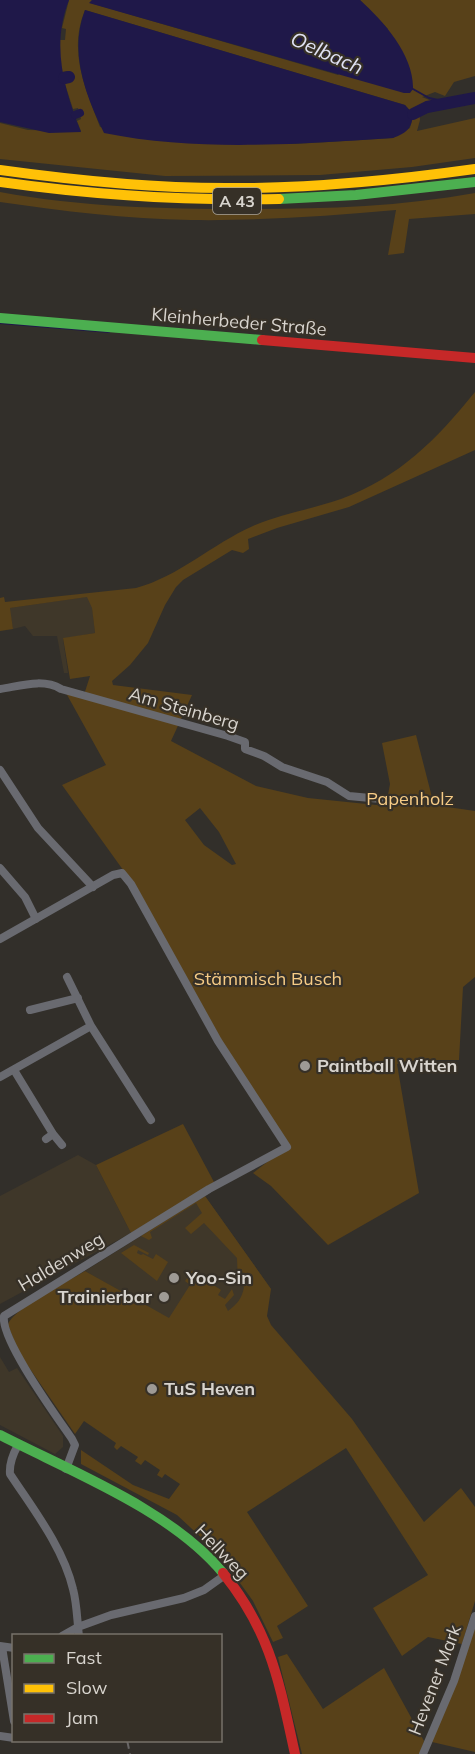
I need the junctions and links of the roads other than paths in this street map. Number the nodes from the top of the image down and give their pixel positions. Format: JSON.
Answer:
{"nodes":[{"id":1,"x":0,"y":170,"type":"edge"},
{"id":2,"x":475,"y":170,"type":"edge"},
{"id":3,"x":0,"y":182,"type":"edge"},
{"id":4,"x":475,"y":182,"type":"edge"},
{"id":5,"x":0,"y":318,"type":"edge"},
{"id":6,"x":475,"y":358,"type":"edge"},
{"id":7,"x":0,"y":689,"type":"edge"},
{"id":8,"x":0,"y":770,"type":"edge"},
{"id":9,"x":381,"y":799,"type":"dead end"},
{"id":10,"x":0,"y":868,"type":"edge"},
{"id":11,"x":93,"y":887,"type":"junction"},
{"id":12,"x":36,"y":919,"type":"junction"},
{"id":13,"x":0,"y":939,"type":"edge"},
{"id":14,"x":67,"y":977,"type":"dead end"},
{"id":15,"x":78,"y":998,"type":"junction"},
{"id":16,"x":30,"y":1010,"type":"dead end"},
{"id":17,"x":91,"y":1026,"type":"junction"},
{"id":18,"x":14,"y":1070,"type":"junction"},
{"id":19,"x":0,"y":1077,"type":"edge"},
{"id":20,"x":151,"y":1120,"type":"dead end"},
{"id":21,"x":62,"y":1145,"type":"dead end"},
{"id":22,"x":0,"y":1435,"type":"edge"},
{"id":23,"x":18,"y":1444,"type":"junction"},
{"id":24,"x":66,"y":1469,"type":"junction"},
{"id":25,"x":225,"y":1575,"type":"junction"},
{"id":26,"x":475,"y":1616,"type":"edge"},
{"id":27,"x":79,"y":1631,"type":"edge"},
{"id":28,"x":1,"y":1646,"type":"edge"},
{"id":29,"x":12,"y":1709,"type":"edge"},
{"id":30,"x":295,"y":1754,"type":"edge"},
{"id":31,"x":423,"y":1754,"type":"edge"}],
"edges":[{"from":1,"to":2,"type":"main road","number":"A 43"},
{"from":3,"to":4,"type":"main road","number":"A 43"},
{"from":5,"to":6,"type":"main road","name":"Kleinherbeder Straße"},
{"from":7,"to":9,"type":"street","name":"Am Steinberg"},
{"from":8,"to":11,"type":"street"},
{"from":10,"to":12,"type":"street"},
{"from":11,"to":12,"type":"street"},
{"from":11,"to":24,"type":"street","name":"Haldenweg"},
{"from":12,"to":13,"type":"street"},
{"from":14,"to":15,"type":"street"},
{"from":15,"to":16,"type":"street"},
{"from":15,"to":17,"type":"street"},
{"from":17,"to":18,"type":"street"},
{"from":17,"to":20,"type":"street"},
{"from":18,"to":19,"type":"street"},
{"from":18,"to":21,"type":"street"},
{"from":22,"to":23,"type":"main road","name":"Hellweg"},
{"from":23,"to":24,"type":"main road","name":"Hellweg"},
{"from":23,"to":27,"type":"street"},
{"from":24,"to":25,"type":"main road","name":"Hellweg"},
{"from":25,"to":27,"type":"street"},
{"from":25,"to":30,"type":"main road","name":"Hellweg"},
{"from":26,"to":31,"type":"street","name":"Hevener Mark"},
{"from":28,"to":29,"type":"street"}]}
